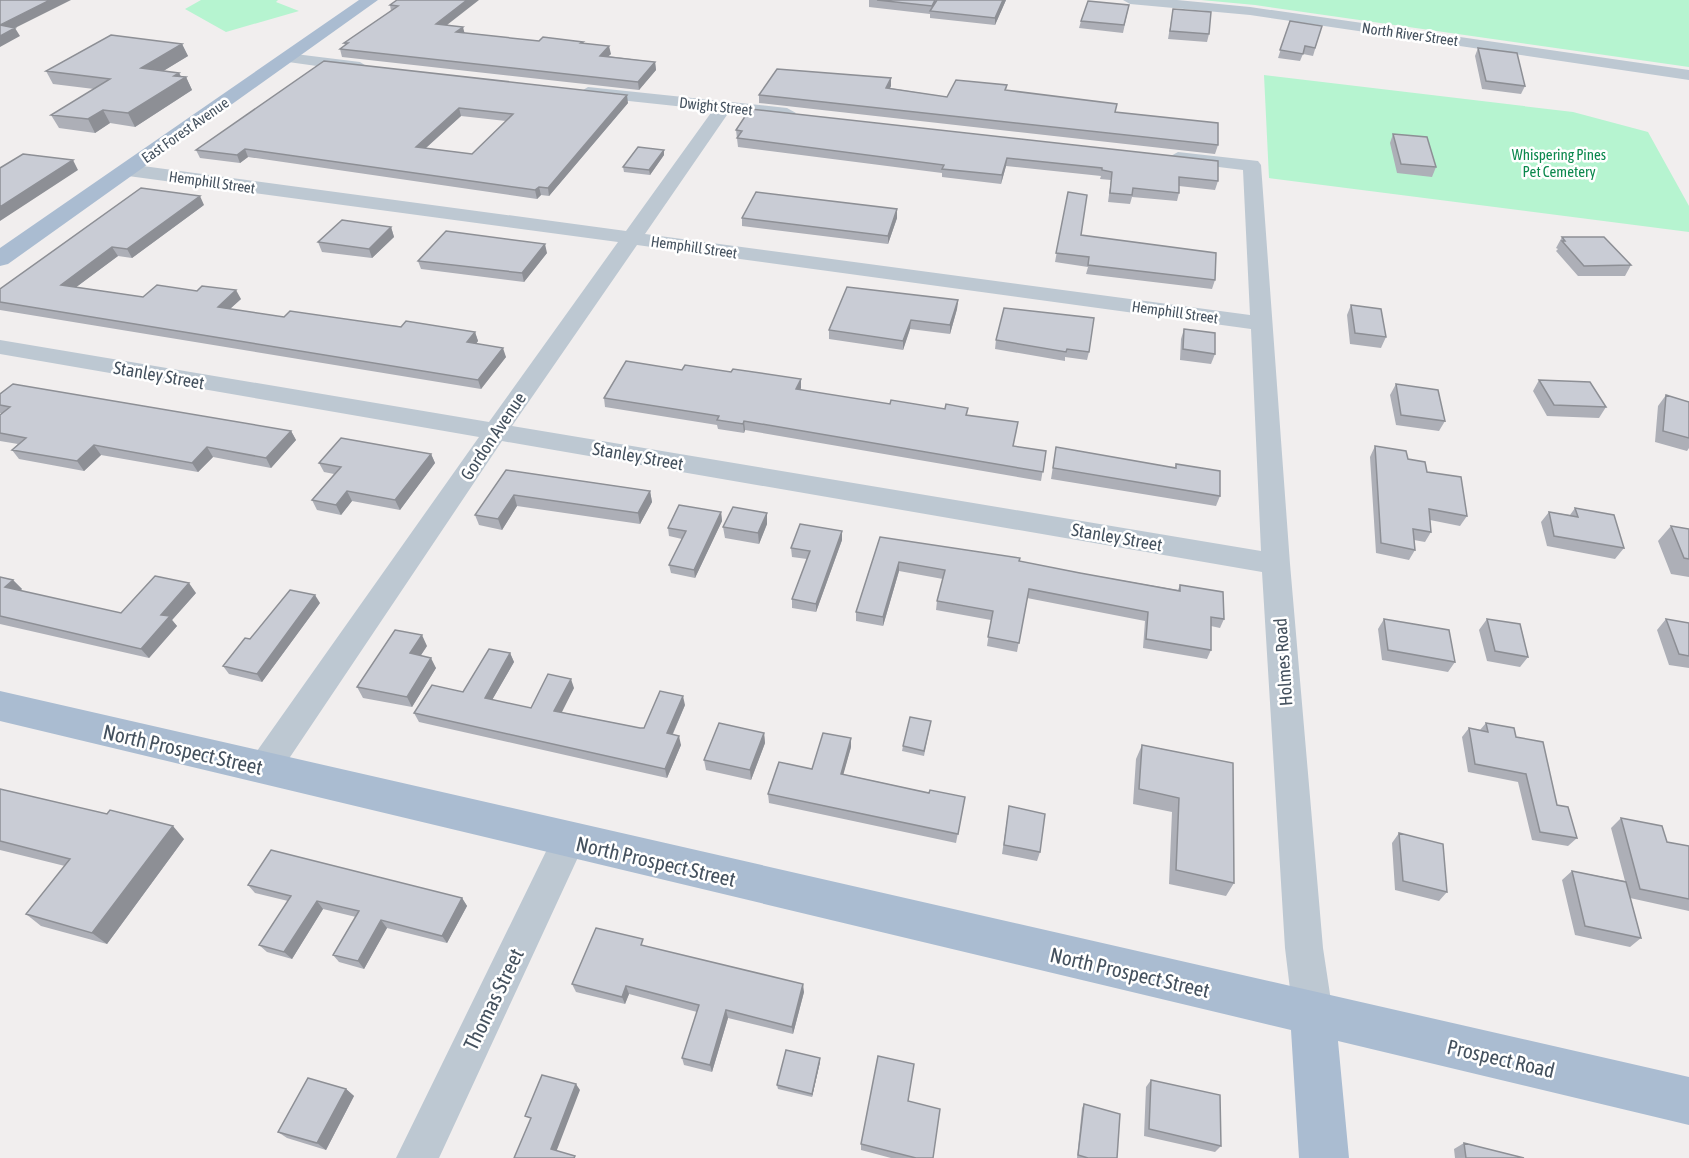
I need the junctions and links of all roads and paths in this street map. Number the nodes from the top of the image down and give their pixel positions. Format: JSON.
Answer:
{"nodes":[{"id":1,"x":370,"y":0,"type":"edge"},
{"id":2,"x":1130,"y":0,"type":"edge"},
{"id":3,"x":287,"y":58,"type":"junction"},
{"id":4,"x":381,"y":69,"type":"edge"},
{"id":5,"x":1689,"y":75,"type":"edge"},
{"id":6,"x":576,"y":91,"type":"edge"},
{"id":7,"x":724,"y":106,"type":"junction"},
{"id":8,"x":807,"y":116,"type":"edge"},
{"id":9,"x":1163,"y":155,"type":"edge"},
{"id":10,"x":128,"y":170,"type":"junction"},
{"id":11,"x":632,"y":239,"type":"junction"},
{"id":12,"x":0,"y":259,"type":"edge"},
{"id":13,"x":1259,"y":323,"type":"junction"},
{"id":14,"x":0,"y":347,"type":"edge"},
{"id":15,"x":495,"y":433,"type":"junction"},
{"id":16,"x":1276,"y":564,"type":"junction"},
{"id":17,"x":0,"y":706,"type":"edge"},
{"id":18,"x":264,"y":768,"type":"junction"},
{"id":19,"x":569,"y":840,"type":"junction"},
{"id":20,"x":1313,"y":1014,"type":"junction"},
{"id":21,"x":1689,"y":1101,"type":"edge"},
{"id":22,"x":417,"y":1158,"type":"edge"},
{"id":23,"x":1324,"y":1158,"type":"edge"}],
"edges":[{"from":1,"to":3,"type":"main road","name":"East Forest Avenue"},
{"from":2,"to":5,"type":"street","name":"North River Street"},
{"from":3,"to":4,"type":"street"},
{"from":3,"to":10,"type":"main road","name":"East Forest Avenue"},
{"from":6,"to":7,"type":"street","name":"Dwight Street"},
{"from":7,"to":8,"type":"street","name":"Dwight Street"},
{"from":7,"to":11,"type":"street","name":"Gordon Avenue"},
{"from":9,"to":13,"type":"street","name":"Holmes Road"},
{"from":10,"to":11,"type":"street","name":"Hemphill Street"},
{"from":10,"to":12,"type":"main road","name":"East Forest Avenue"},
{"from":11,"to":13,"type":"street","name":"Hemphill Street"},
{"from":11,"to":15,"type":"street","name":"Gordon Avenue"},
{"from":13,"to":16,"type":"street","name":"Holmes Road"},
{"from":14,"to":15,"type":"street","name":"Stanley Street"},
{"from":15,"to":16,"type":"street","name":"Stanley Street"},
{"from":15,"to":18,"type":"street","name":"Gordon Avenue"},
{"from":16,"to":20,"type":"street","name":"Holmes Road"},
{"from":17,"to":18,"type":"main road","name":"North Prospect Street"},
{"from":18,"to":19,"type":"main road","name":"North Prospect Street"},
{"from":19,"to":20,"type":"main road","name":"North Prospect Street"},
{"from":19,"to":22,"type":"street","name":"Thomas Street"},
{"from":20,"to":21,"type":"main road","name":"Prospect Road"},
{"from":20,"to":23,"type":"main road","name":"Holmes Road"}]}
